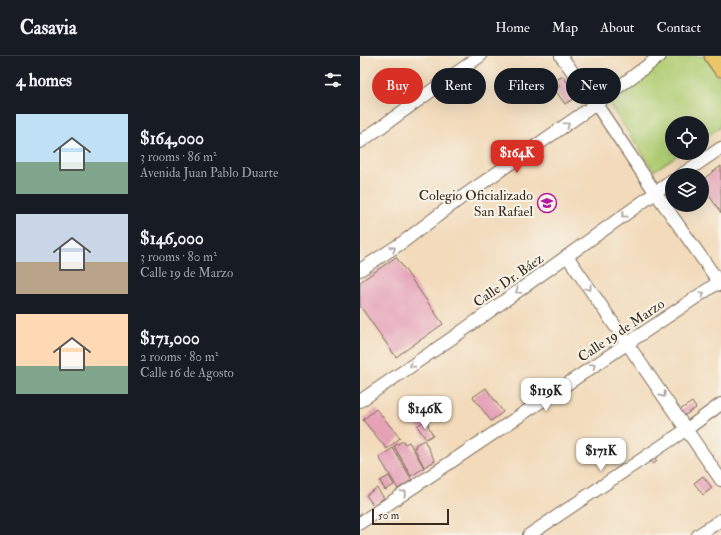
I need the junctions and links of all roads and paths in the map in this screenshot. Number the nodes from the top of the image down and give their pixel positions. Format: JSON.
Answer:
{"nodes":[{"id":1,"x":480,"y":56,"type":"edge"},
{"id":2,"x":561,"y":56,"type":"edge"},
{"id":3,"x":660,"y":56,"type":"edge"},
{"id":4,"x":712,"y":56,"type":"edge"},
{"id":5,"x":570,"y":68,"type":"edge"},
{"id":6,"x":721,"y":69,"type":"edge"},
{"id":7,"x":621,"y":85,"type":"edge"},
{"id":8,"x":596,"y":104,"type":"joint"},
{"id":9,"x":360,"y":142,"type":"edge"},
{"id":10,"x":721,"y":148,"type":"edge"},
{"id":11,"x":691,"y":168,"type":"edge"},
{"id":12,"x":665,"y":186,"type":"edge"},
{"id":13,"x":655,"y":192,"type":"junction"},
{"id":14,"x":567,"y":256,"type":"junction"},
{"id":15,"x":360,"y":270,"type":"edge"},
{"id":16,"x":719,"y":279,"type":"edge"},
{"id":17,"x":627,"y":344,"type":"junction"},
{"id":18,"x":360,"y":401,"type":"edge"},
{"id":19,"x":721,"y":404,"type":"edge"},
{"id":20,"x":687,"y":429,"type":"junction"},
{"id":21,"x":721,"y":480,"type":"edge"},
{"id":22,"x":721,"y":520,"type":"edge"},
{"id":23,"x":360,"y":523,"type":"edge"},
{"id":24,"x":529,"y":535,"type":"edge"},
{"id":25,"x":698,"y":535,"type":"edge"}],
"edges":[{"from":1,"to":9,"type":"street"},
{"from":2,"to":5,"type":"street"},
{"from":3,"to":7,"type":"street"},
{"from":4,"to":6,"type":"main road"},
{"from":8,"to":13,"type":"street"},
{"from":15,"to":8,"type":"street","one_way":true},
{"from":10,"to":11,"type":"street"},
{"from":12,"to":13,"type":"street","name":"Calle Dr. Báez"},
{"from":13,"to":14,"type":"street","name":"Calle Dr. Báez","one_way":true},
{"from":13,"to":16,"type":"street"},
{"from":14,"to":17,"type":"street","one_way":true},
{"from":14,"to":18,"type":"street","name":"Calle Dr. Báez","one_way":true},
{"from":17,"to":16,"type":"street","name":"Calle 19 de Marzo","one_way":true},
{"from":17,"to":20,"type":"street","one_way":true},
{"from":23,"to":17,"type":"street","name":"Calle 19 de Marzo","one_way":true},
{"from":19,"to":20,"type":"street"},
{"from":20,"to":21,"type":"street"},
{"from":20,"to":24,"type":"street"},
{"from":22,"to":25,"type":"street"}]}
